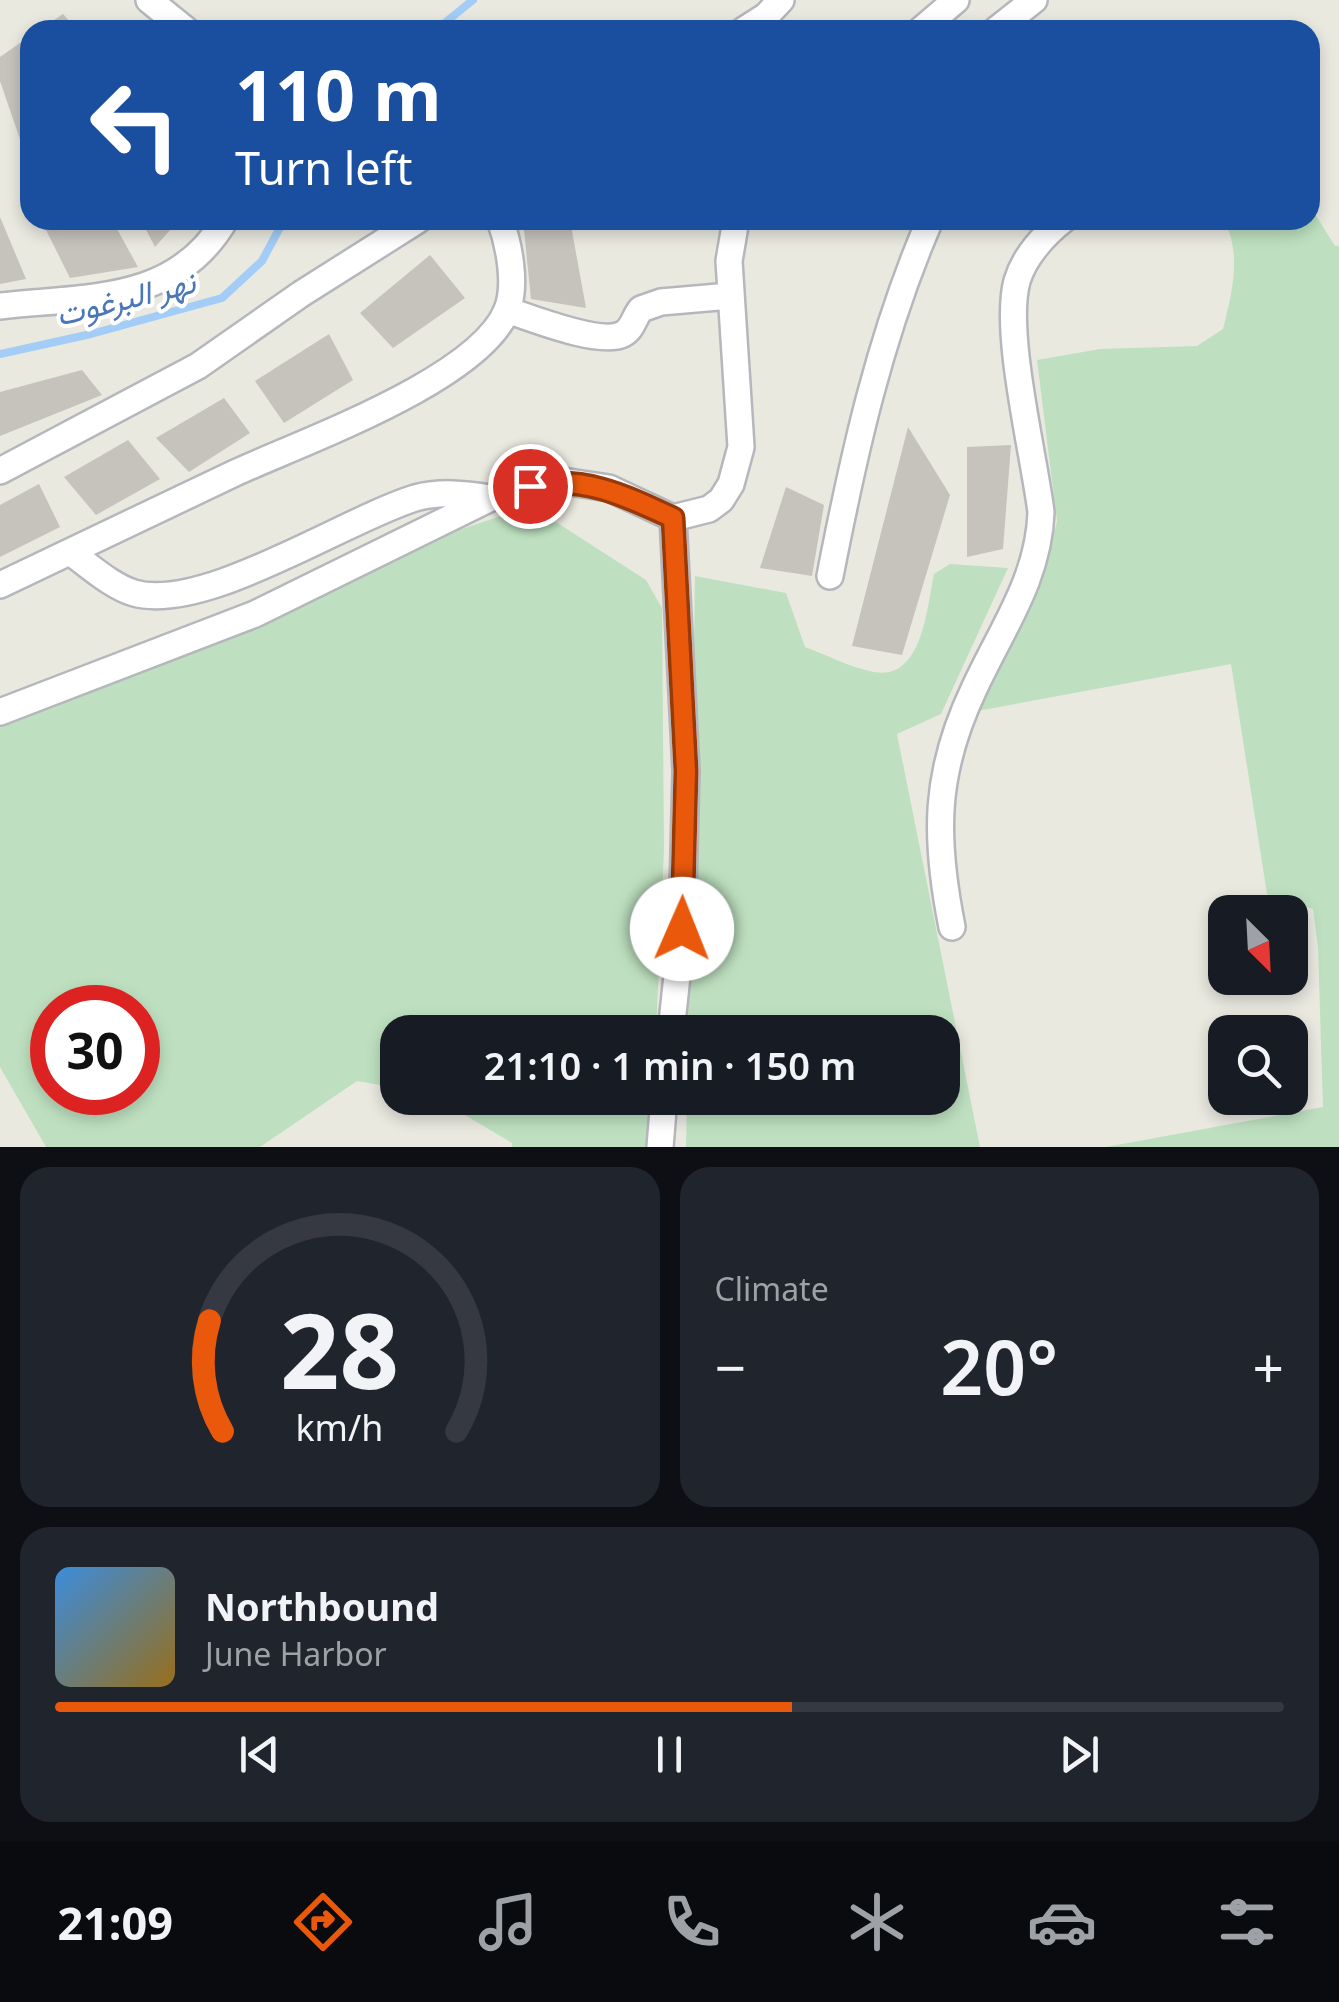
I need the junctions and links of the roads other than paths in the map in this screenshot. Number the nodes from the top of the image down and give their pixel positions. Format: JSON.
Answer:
{"nodes":[{"id":1,"x":149,"y":0,"type":"edge"},
{"id":2,"x":780,"y":0,"type":"edge"},
{"id":3,"x":956,"y":0,"type":"edge"},
{"id":4,"x":1034,"y":0,"type":"edge"},
{"id":5,"x":174,"y":20,"type":"edge"},
{"id":6,"x":760,"y":20,"type":"edge"},
{"id":7,"x":933,"y":20,"type":"edge"},
{"id":8,"x":1009,"y":20,"type":"edge"},
{"id":9,"x":219,"y":230,"type":"edge"},
{"id":10,"x":402,"y":230,"type":"edge"},
{"id":11,"x":502,"y":230,"type":"edge"},
{"id":12,"x":734,"y":230,"type":"edge"},
{"id":13,"x":926,"y":230,"type":"edge"},
{"id":14,"x":1052,"y":230,"type":"edge"},
{"id":15,"x":730,"y":296,"type":"junction"},
{"id":16,"x":0,"y":306,"type":"edge"},
{"id":17,"x":507,"y":310,"type":"junction"},
{"id":18,"x":0,"y":471,"type":"edge"},
{"id":19,"x":491,"y":498,"type":"junction"},
{"id":20,"x":673,"y":518,"type":"junction"},
{"id":21,"x":70,"y":552,"type":"junction"},
{"id":22,"x":830,"y":576,"type":"dead end"},
{"id":23,"x":0,"y":585,"type":"edge"},
{"id":24,"x":0,"y":712,"type":"edge"},
{"id":25,"x":952,"y":927,"type":"dead end"},
{"id":26,"x":673,"y":1015,"type":"edge"},
{"id":27,"x":663,"y":1115,"type":"edge"},
{"id":28,"x":660,"y":1147,"type":"edge"}],
"edges":[{"from":1,"to":5,"type":"street"},
{"from":2,"to":6,"type":"street"},
{"from":3,"to":7,"type":"street"},
{"from":4,"to":8,"type":"street"},
{"from":9,"to":16,"type":"street"},
{"from":10,"to":18,"type":"street"},
{"from":11,"to":17,"type":"street"},
{"from":12,"to":15,"type":"street"},
{"from":13,"to":22,"type":"street"},
{"from":14,"to":25,"type":"street"},
{"from":15,"to":17,"type":"street"},
{"from":15,"to":20,"type":"street"},
{"from":17,"to":21,"type":"street"},
{"from":19,"to":20,"type":"street"},
{"from":19,"to":21,"type":"street"},
{"from":19,"to":24,"type":"street"},
{"from":20,"to":26,"type":"street"},
{"from":21,"to":23,"type":"street"},
{"from":27,"to":28,"type":"street"}]}
